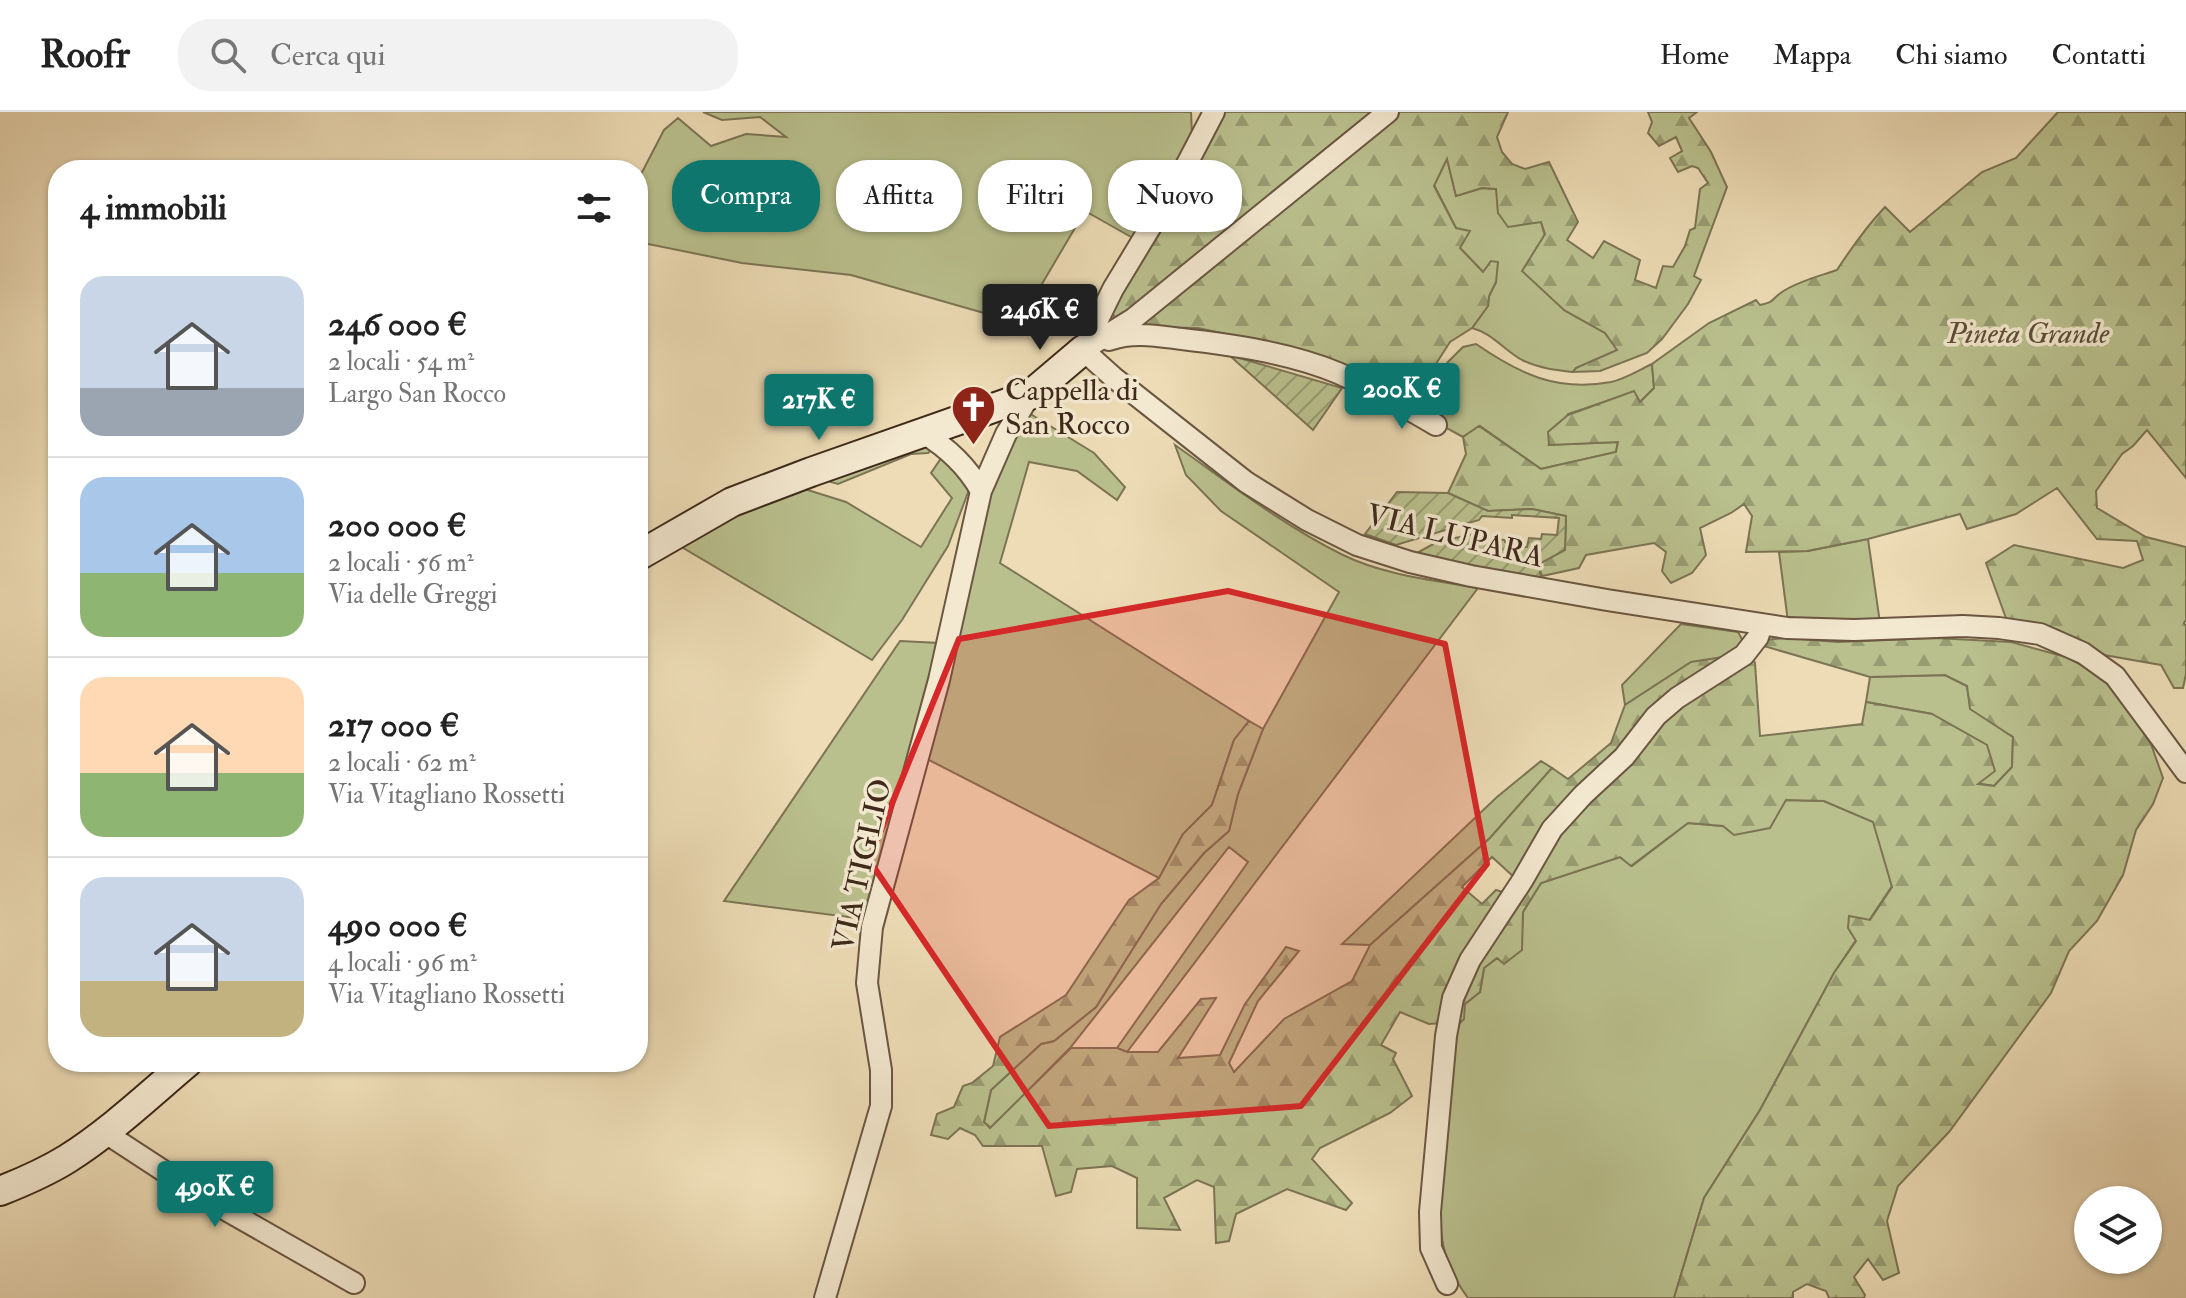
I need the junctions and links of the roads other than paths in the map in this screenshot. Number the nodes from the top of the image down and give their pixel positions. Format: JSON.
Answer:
{"nodes":[{"id":1,"x":1198,"y":112,"type":"edge"},
{"id":2,"x":1214,"y":112,"type":"edge"},
{"id":3,"x":1388,"y":112,"type":"edge"},
{"id":4,"x":1201,"y":139,"type":"junction"},
{"id":5,"x":1083,"y":350,"type":"junction"},
{"id":6,"x":1030,"y":395,"type":"junction"},
{"id":7,"x":1436,"y":425,"type":"dead end"},
{"id":8,"x":923,"y":433,"type":"junction"},
{"id":9,"x":981,"y":491,"type":"junction"},
{"id":10,"x":648,"y":550,"type":"edge"},
{"id":11,"x":1762,"y":624,"type":"junction"},
{"id":12,"x":2186,"y":772,"type":"edge"},
{"id":13,"x":176,"y":1072,"type":"edge"},
{"id":14,"x":104,"y":1132,"type":"junction"},
{"id":15,"x":0,"y":1191,"type":"edge"},
{"id":16,"x":354,"y":1283,"type":"dead end"},
{"id":17,"x":1447,"y":1284,"type":"dead end"},
{"id":18,"x":825,"y":1298,"type":"edge"}],
"edges":[{"from":1,"to":4,"type":"street"},
{"from":2,"to":4,"type":"street"},
{"from":3,"to":5,"type":"street"},
{"from":4,"to":5,"type":"street"},
{"from":5,"to":6,"type":"street"},
{"from":5,"to":7,"type":"street"},
{"from":5,"to":11,"type":"street","name":"VIA LUPARA"},
{"from":6,"to":8,"type":"street"},
{"from":6,"to":9,"type":"street","name":"VIA TIGLIO"},
{"from":8,"to":9,"type":"street"},
{"from":8,"to":10,"type":"street"},
{"from":9,"to":18,"type":"street","name":"VIA TIGLIO"},
{"from":11,"to":12,"type":"street"},
{"from":11,"to":17,"type":"street"},
{"from":13,"to":14,"type":"street"},
{"from":14,"to":15,"type":"street"},
{"from":14,"to":16,"type":"street"}]}
